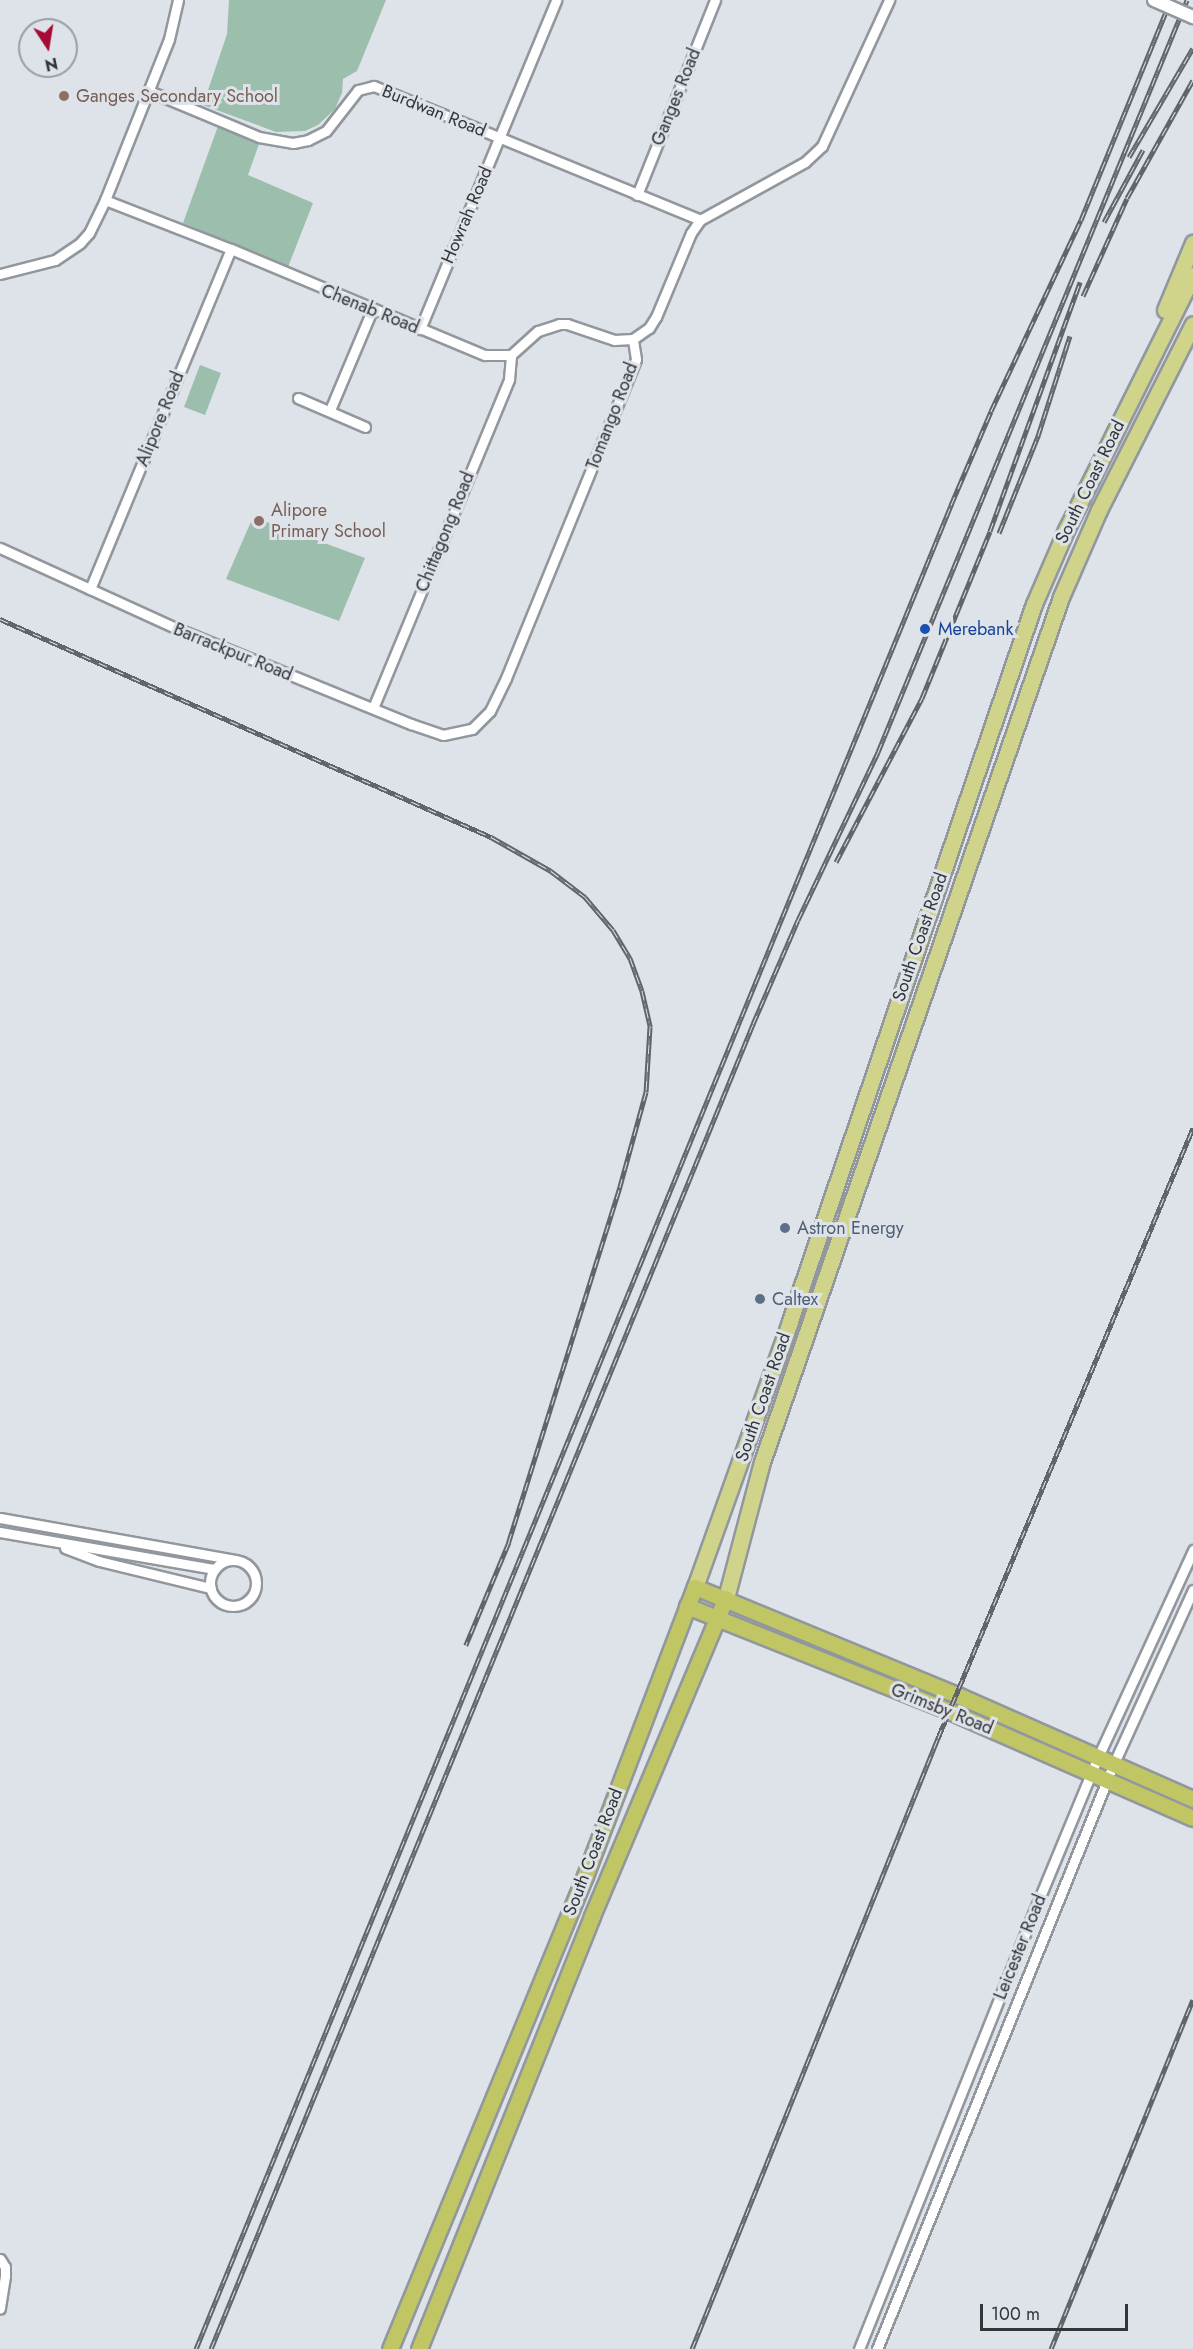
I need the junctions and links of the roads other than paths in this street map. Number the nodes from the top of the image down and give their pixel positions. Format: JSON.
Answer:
{"nodes":[{"id":1,"x":178,"y":0,"type":"edge"},
{"id":2,"x":556,"y":0,"type":"edge"},
{"id":3,"x":715,"y":0,"type":"edge"},
{"id":4,"x":1154,"y":0,"type":"edge"},
{"id":5,"x":886,"y":1,"type":"edge"},
{"id":6,"x":1193,"y":17,"type":"edge"},
{"id":7,"x":148,"y":90,"type":"junction"},
{"id":8,"x":499,"y":138,"type":"junction"},
{"id":9,"x":637,"y":195,"type":"junction"},
{"id":10,"x":105,"y":200,"type":"junction"},
{"id":11,"x":700,"y":220,"type":"junction"},
{"id":12,"x":1193,"y":243,"type":"edge"},
{"id":13,"x":231,"y":249,"type":"junction"},
{"id":14,"x":0,"y":274,"type":"edge"},
{"id":15,"x":1193,"y":275,"type":"edge"},
{"id":16,"x":372,"y":310,"type":"junction"},
{"id":17,"x":420,"y":329,"type":"junction"},
{"id":18,"x":1190,"y":330,"type":"edge"},
{"id":19,"x":633,"y":339,"type":"junction"},
{"id":20,"x":1156,"y":348,"type":"junction"},
{"id":21,"x":511,"y":355,"type":"junction"},
{"id":22,"x":298,"y":398,"type":"dead end"},
{"id":23,"x":330,"y":410,"type":"junction"},
{"id":24,"x":365,"y":427,"type":"dead end"},
{"id":25,"x":1106,"y":449,"type":"junction"},
{"id":26,"x":1126,"y":457,"type":"junction"},
{"id":27,"x":0,"y":548,"type":"edge"},
{"id":28,"x":90,"y":589,"type":"junction"},
{"id":29,"x":1002,"y":697,"type":"junction"},
{"id":30,"x":1025,"y":705,"type":"junction"},
{"id":31,"x":373,"y":708,"type":"junction"},
{"id":32,"x":472,"y":729,"type":"joint"},
{"id":33,"x":923,"y":930,"type":"junction"},
{"id":34,"x":944,"y":938,"type":"junction"},
{"id":35,"x":880,"y":1055,"type":"junction"},
{"id":36,"x":902,"y":1060,"type":"junction"},
{"id":37,"x":864,"y":1101,"type":"junction"},
{"id":38,"x":885,"y":1108,"type":"junction"},
{"id":39,"x":838,"y":1179,"type":"junction"},
{"id":40,"x":858,"y":1186,"type":"junction"},
{"id":41,"x":798,"y":1296,"type":"junction"},
{"id":42,"x":817,"y":1305,"type":"junction"},
{"id":43,"x":729,"y":1492,"type":"junction"},
{"id":44,"x":752,"y":1500,"type":"junction"},
{"id":45,"x":0,"y":1518,"type":"edge"},
{"id":46,"x":0,"y":1532,"type":"edge"},
{"id":47,"x":46,"y":1541,"type":"junction"},
{"id":48,"x":1193,"y":1550,"type":"edge"},
{"id":49,"x":235,"y":1560,"type":"junction"},
{"id":50,"x":215,"y":1569,"type":"junction"},
{"id":51,"x":695,"y":1587,"type":"junction"},
{"id":52,"x":211,"y":1588,"type":"junction"},
{"id":53,"x":1193,"y":1590,"type":"edge"},
{"id":54,"x":726,"y":1598,"type":"junction"},
{"id":55,"x":687,"y":1606,"type":"junction"},
{"id":56,"x":718,"y":1618,"type":"junction"},
{"id":57,"x":1098,"y":1757,"type":"junction"},
{"id":58,"x":1113,"y":1763,"type":"junction"},
{"id":59,"x":1092,"y":1772,"type":"junction"},
{"id":60,"x":1107,"y":1778,"type":"junction"},
{"id":61,"x":1193,"y":1799,"type":"edge"},
{"id":62,"x":1193,"y":1818,"type":"edge"},
{"id":63,"x":1032,"y":1915,"type":"junction"},
{"id":64,"x":1049,"y":1922,"type":"junction"},
{"id":65,"x":438,"y":2227,"type":"junction"},
{"id":66,"x":462,"y":2238,"type":"junction"},
{"id":67,"x":0,"y":2259,"type":"edge"},
{"id":68,"x":0,"y":2309,"type":"edge"},
{"id":69,"x":864,"y":2339,"type":"junction"},
{"id":70,"x":878,"y":2348,"type":"edge"},
{"id":71,"x":390,"y":2349,"type":"edge"},
{"id":72,"x":419,"y":2349,"type":"edge"},
{"id":73,"x":859,"y":2349,"type":"edge"}],
"edges":[{"from":1,"to":7,"type":"street"},
{"from":2,"to":8,"type":"street","name":"Howrah Road"},
{"from":3,"to":9,"type":"street","name":"Ganges Road"},
{"from":4,"to":6,"type":"street","bridge":true},
{"from":5,"to":11,"type":"street"},
{"from":7,"to":8,"type":"street","name":"Burdwan Road"},
{"from":7,"to":10,"type":"street"},
{"from":8,"to":9,"type":"street","name":"Burdwan Road"},
{"from":8,"to":17,"type":"street","name":"Howrah Road"},
{"from":9,"to":11,"type":"street","name":"Burdwan Road"},
{"from":10,"to":13,"type":"street","name":"Chenab Road"},
{"from":10,"to":14,"type":"street"},
{"from":11,"to":19,"type":"street","name":"Tomango Road"},
{"from":12,"to":20,"type":"main road"},
{"from":13,"to":16,"type":"street","name":"Chenab Road"},
{"from":13,"to":28,"type":"street","name":"Alipore Road"},
{"from":15,"to":20,"type":"main road","name":"South Coast Road"},
{"from":16,"to":17,"type":"street","name":"Chenab Road"},
{"from":16,"to":23,"type":"street"},
{"from":17,"to":21,"type":"street","name":"Chenab Road"},
{"from":18,"to":26,"type":"main road","name":"South Coast Road"},
{"from":19,"to":21,"type":"street"},
{"from":19,"to":32,"type":"street","name":"Tomango Road"},
{"from":20,"to":25,"type":"main road","name":"South Coast Road"},
{"from":21,"to":31,"type":"street","name":"Chittagong Road"},
{"from":22,"to":23,"type":"street"},
{"from":23,"to":24,"type":"street"},
{"from":25,"to":26,"type":"main road"},
{"from":25,"to":29,"type":"main road","name":"South Coast Road"},
{"from":26,"to":30,"type":"main road","name":"South Coast Road"},
{"from":27,"to":28,"type":"street","name":"Barrackpur Road"},
{"from":28,"to":31,"type":"street","name":"Barrackpur Road"},
{"from":29,"to":30,"type":"main road"},
{"from":29,"to":33,"type":"main road","name":"South Coast Road"},
{"from":30,"to":34,"type":"main road","name":"South Coast Road"},
{"from":31,"to":32,"type":"street","name":"Barrackpur Road"},
{"from":33,"to":34,"type":"main road"},
{"from":33,"to":35,"type":"main road","name":"South Coast Road"},
{"from":34,"to":36,"type":"main road","name":"South Coast Road"},
{"from":35,"to":36,"type":"main road"},
{"from":35,"to":37,"type":"main road","name":"South Coast Road"},
{"from":36,"to":38,"type":"main road","name":"South Coast Road"},
{"from":37,"to":38,"type":"main road"},
{"from":37,"to":39,"type":"main road","name":"South Coast Road"},
{"from":38,"to":40,"type":"main road","name":"South Coast Road"},
{"from":39,"to":40,"type":"main road"},
{"from":39,"to":41,"type":"main road","name":"South Coast Road"},
{"from":40,"to":42,"type":"main road","name":"South Coast Road"},
{"from":41,"to":42,"type":"main road"},
{"from":41,"to":43,"type":"main road","name":"South Coast Road"},
{"from":42,"to":44,"type":"main road","name":"South Coast Road"},
{"from":43,"to":44,"type":"main road"},
{"from":43,"to":51,"type":"main road","name":"South Coast Road"},
{"from":44,"to":54,"type":"main road","name":"South Coast Road"},
{"from":45,"to":49,"type":"street"},
{"from":46,"to":47,"type":"street"},
{"from":47,"to":50,"type":"street"},
{"from":47,"to":52,"type":"street"},
{"from":48,"to":57,"type":"street","name":"Leicester Road"},
{"from":49,"to":50,"type":"street"},
{"from":49,"to":52,"type":"street"},
{"from":50,"to":52,"type":"street"},
{"from":51,"to":54,"type":"highway","name":"Grimsby Road"},
{"from":51,"to":55,"type":"highway","name":"South Coast Road"},
{"from":53,"to":58,"type":"street","name":"Leicester Road"},
{"from":54,"to":56,"type":"highway","name":"South Coast Road"},
{"from":54,"to":57,"type":"highway","name":"Grimsby Road"},
{"from":55,"to":56,"type":"highway","name":"Grimsby Road"},
{"from":55,"to":65,"type":"highway","name":"South Coast Road"},
{"from":56,"to":59,"type":"highway","name":"Grimsby Road"},
{"from":56,"to":66,"type":"highway","name":"South Coast Road"},
{"from":57,"to":58,"type":"highway","name":"Grimsby Road"},
{"from":57,"to":59,"type":"street","name":"Leicester Road"},
{"from":58,"to":60,"type":"street","name":"Leicester Road"},
{"from":58,"to":61,"type":"highway","name":"Grimsby Road"},
{"from":59,"to":60,"type":"highway","name":"Grimsby Road"},
{"from":59,"to":63,"type":"street","name":"Leicester Road"},
{"from":60,"to":62,"type":"highway","name":"Grimsby Road"},
{"from":60,"to":64,"type":"street","name":"Leicester Road"},
{"from":63,"to":64,"type":"street"},
{"from":63,"to":69,"type":"street","name":"Leicester Road"},
{"from":64,"to":70,"type":"street","name":"Leicester Road"},
{"from":65,"to":66,"type":"highway"},
{"from":65,"to":71,"type":"highway","name":"South Coast Road"},
{"from":66,"to":72,"type":"highway","name":"South Coast Road"},
{"from":67,"to":68,"type":"street"},
{"from":69,"to":70,"type":"street"},
{"from":69,"to":73,"type":"street","name":"Leicester Road"}]}
